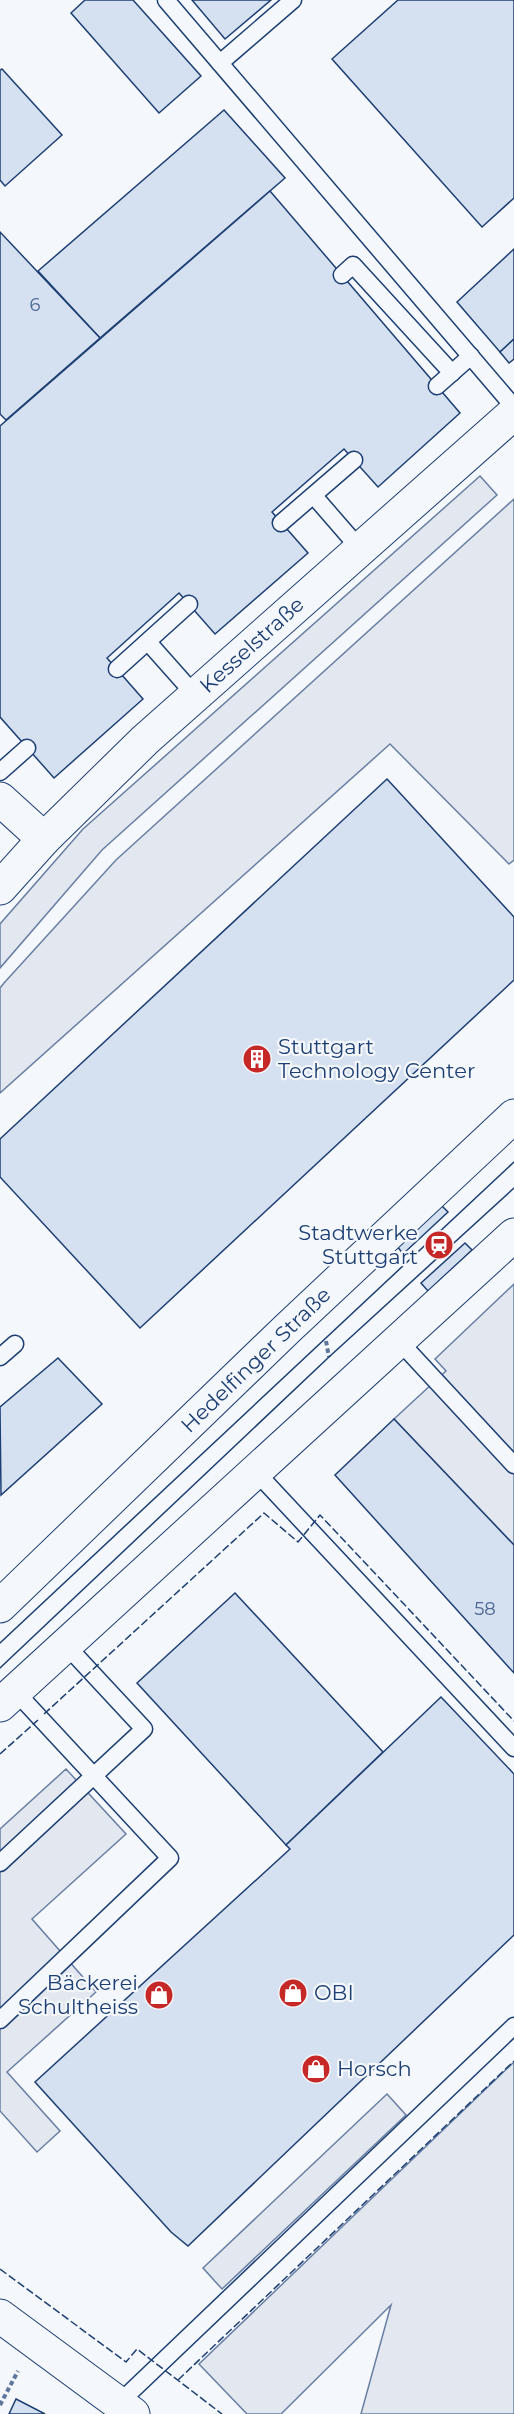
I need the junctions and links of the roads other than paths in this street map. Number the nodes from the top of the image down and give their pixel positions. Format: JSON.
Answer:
{"nodes":[{"id":1,"x":166,"y":0,"type":"edge"},
{"id":2,"x":293,"y":0,"type":"edge"},
{"id":3,"x":220,"y":63,"type":"junction"},
{"id":4,"x":342,"y":275,"type":"dead end"},
{"id":5,"x":471,"y":356,"type":"junction"},
{"id":6,"x":452,"y":372,"type":"junction"},
{"id":7,"x":438,"y":386,"type":"dead end"},
{"id":8,"x":514,"y":407,"type":"edge"},
{"id":9,"x":514,"y":413,"type":"edge"},
{"id":10,"x":354,"y":460,"type":"dead end"},
{"id":11,"x":314,"y":496,"type":"junction"},
{"id":12,"x":281,"y":523,"type":"dead end"},
{"id":13,"x":360,"y":549,"type":"junction"},
{"id":14,"x":189,"y":604,"type":"dead end"},
{"id":15,"x":148,"y":642,"type":"junction"},
{"id":16,"x":117,"y":669,"type":"dead end"},
{"id":17,"x":195,"y":695,"type":"junction"},
{"id":18,"x":27,"y":748,"type":"dead end"},
{"id":19,"x":0,"y":772,"type":"edge"},
{"id":20,"x":0,"y":799,"type":"edge"},
{"id":21,"x":44,"y":839,"type":"junction"},
{"id":22,"x":0,"y":888,"type":"edge"},
{"id":23,"x":514,"y":1116,"type":"edge"},
{"id":24,"x":514,"y":1235,"type":"edge"},
{"id":25,"x":399,"y":1341,"type":"junction"},
{"id":26,"x":15,"y":1344,"type":"dead end"},
{"id":27,"x":0,"y":1357,"type":"edge"},
{"id":28,"x":514,"y":1465,"type":"edge"},
{"id":29,"x":256,"y":1472,"type":"junction"},
{"id":30,"x":0,"y":1606,"type":"edge"},
{"id":31,"x":65,"y":1644,"type":"junction"},
{"id":32,"x":8,"y":1698,"type":"edge"},
{"id":33,"x":514,"y":1748,"type":"edge"},
{"id":34,"x":0,"y":1863,"type":"edge"},
{"id":35,"x":0,"y":2020,"type":"edge"},
{"id":36,"x":514,"y":2025,"type":"edge"},
{"id":37,"x":0,"y":2316,"type":"edge"},
{"id":38,"x":126,"y":2409,"type":"edge"}],
"edges":[{"from":1,"to":3,"type":"lane"},
{"from":2,"to":3,"type":"lane"},
{"from":3,"to":5,"type":"lane"},
{"from":4,"to":6,"type":"lane"},
{"from":5,"to":6,"type":"lane"},
{"from":5,"to":8,"type":"lane"},
{"from":6,"to":7,"type":"lane"},
{"from":9,"to":13,"type":"street","name":"Kesselstraße"},
{"from":10,"to":11,"type":"lane"},
{"from":11,"to":12,"type":"lane"},
{"from":11,"to":13,"type":"lane"},
{"from":13,"to":17,"type":"street","name":"Kesselstraße"},
{"from":14,"to":15,"type":"lane"},
{"from":15,"to":16,"type":"lane"},
{"from":15,"to":17,"type":"lane"},
{"from":17,"to":21,"type":"street","name":"Kesselstraße"},
{"from":18,"to":19,"type":"lane"},
{"from":20,"to":21,"type":"street"},
{"from":21,"to":22,"type":"street","name":"Kesselstraße"},
{"from":23,"to":30,"type":"street","name":"Hedelfinger Straße"},
{"from":24,"to":25,"type":"street"},
{"from":25,"to":28,"type":"lane"},
{"from":25,"to":29,"type":"street"},
{"from":26,"to":27,"type":"lane"},
{"from":29,"to":31,"type":"street"},
{"from":29,"to":33,"type":"lane"},
{"from":31,"to":32,"type":"street"},
{"from":31,"to":34,"type":"lane"},
{"from":32,"to":35,"type":"lane"},
{"from":36,"to":38,"type":"lane"},
{"from":37,"to":38,"type":"street"}]}
